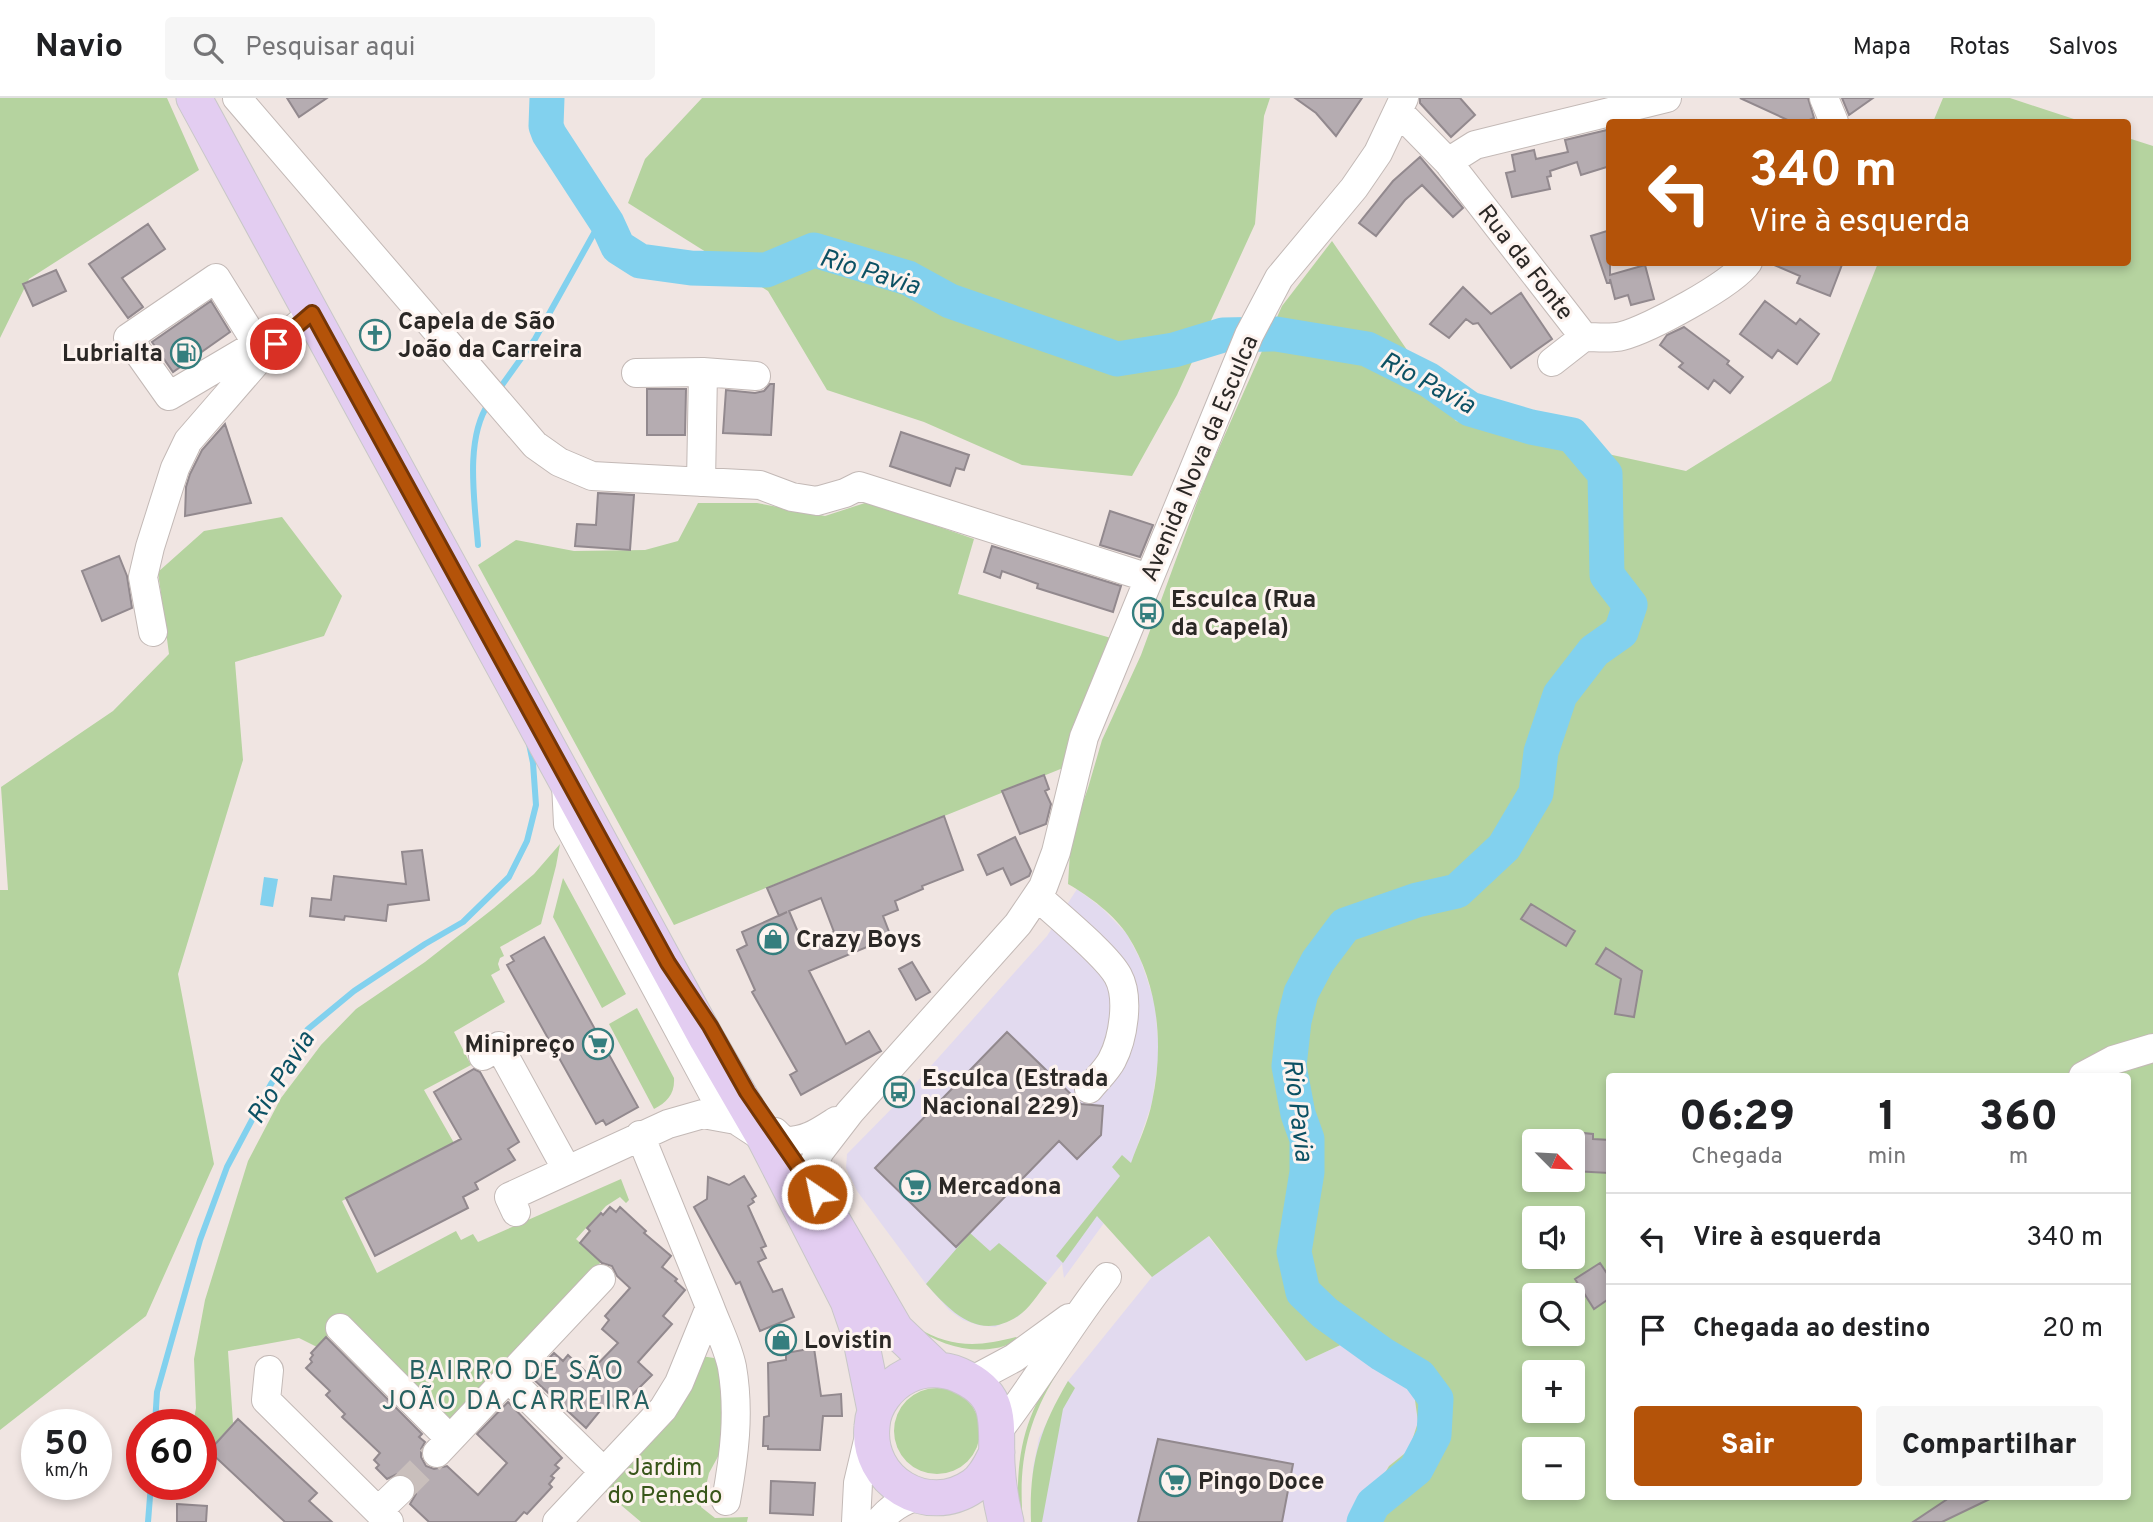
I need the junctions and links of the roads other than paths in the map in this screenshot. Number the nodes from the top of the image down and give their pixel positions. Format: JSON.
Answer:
{"nodes":[{"id":1,"x":194,"y":98,"type":"edge"},
{"id":2,"x":237,"y":98,"type":"edge"},
{"id":3,"x":1667,"y":98,"type":"edge"},
{"id":4,"x":1824,"y":98,"type":"edge"},
{"id":5,"x":1402,"y":105,"type":"edge"},
{"id":6,"x":1833,"y":119,"type":"edge"},
{"id":7,"x":1448,"y":162,"type":"junction"},
{"id":8,"x":1746,"y":266,"type":"edge"},
{"id":9,"x":312,"y":313,"type":"junction"},
{"id":10,"x":1584,"y":337,"type":"junction"},
{"id":11,"x":260,"y":350,"type":"junction"},
{"id":12,"x":1552,"y":362,"type":"dead end"},
{"id":13,"x":636,"y":373,"type":"dead end"},
{"id":14,"x":703,"y":373,"type":"junction"},
{"id":15,"x":756,"y":376,"type":"dead end"},
{"id":16,"x":701,"y":482,"type":"junction"},
{"id":17,"x":1149,"y":578,"type":"junction"},
{"id":18,"x":153,"y":632,"type":"dead end"},
{"id":19,"x":566,"y":778,"type":"junction"},
{"id":20,"x":1038,"y":897,"type":"junction"},
{"id":21,"x":2153,"y":1048,"type":"edge"},
{"id":22,"x":483,"y":1056,"type":"dead end"},
{"id":23,"x":700,"y":1069,"type":"junction"},
{"id":24,"x":2089,"y":1073,"type":"edge"},
{"id":25,"x":1089,"y":1089,"type":"dead end"},
{"id":26,"x":850,"y":1112,"type":"junction"},
{"id":27,"x":736,"y":1120,"type":"junction"},
{"id":28,"x":668,"y":1124,"type":"junction"},
{"id":29,"x":640,"y":1135,"type":"junction"},
{"id":30,"x":770,"y":1135,"type":"junction"},
{"id":31,"x":567,"y":1170,"type":"junction"},
{"id":32,"x":817,"y":1194,"type":"junction"},
{"id":33,"x":516,"y":1212,"type":"dead end"},
{"id":34,"x":1107,"y":1277,"type":"dead end"},
{"id":35,"x":601,"y":1279,"type":"dead end"},
{"id":36,"x":710,"y":1307,"type":"junction"},
{"id":37,"x":1083,"y":1308,"type":"junction"},
{"id":38,"x":340,"y":1328,"type":"dead end"},
{"id":39,"x":269,"y":1370,"type":"dead end"},
{"id":40,"x":938,"y":1370,"type":"junction"},
{"id":41,"x":508,"y":1378,"type":"junction"},
{"id":42,"x":971,"y":1381,"type":"junction"},
{"id":43,"x":873,"y":1418,"type":"junction"},
{"id":44,"x":998,"y":1441,"type":"junction"},
{"id":45,"x":604,"y":1472,"type":"junction"},
{"id":46,"x":400,"y":1490,"type":"tunnel mouth"},
{"id":47,"x":726,"y":1501,"type":"dead end"},
{"id":48,"x":938,"y":1505,"type":"edge"},
{"id":49,"x":384,"y":1517,"type":"edge"},
{"id":50,"x":557,"y":1522,"type":"edge"},
{"id":51,"x":856,"y":1522,"type":"edge"},
{"id":52,"x":879,"y":1522,"type":"edge"},
{"id":53,"x":1006,"y":1522,"type":"edge"}],
"edges":[{"from":1,"to":9,"type":"main road"},
{"from":2,"to":16,"type":"street"},
{"from":3,"to":7,"type":"street"},
{"from":4,"to":6,"type":"street"},
{"from":5,"to":7,"type":"street","name":"Rua da Fonte"},
{"from":5,"to":17,"type":"street","name":"Avenida Nova da Esculca"},
{"from":7,"to":10,"type":"street","name":"Rua da Fonte"},
{"from":8,"to":10,"type":"street","name":"Rua da Fonte"},
{"from":9,"to":11,"type":"street"},
{"from":9,"to":19,"type":"main road"},
{"from":10,"to":12,"type":"street"},
{"from":11,"to":11,"type":"street"},
{"from":11,"to":18,"type":"street"},
{"from":13,"to":14,"type":"street"},
{"from":14,"to":15,"type":"street"},
{"from":14,"to":16,"type":"street"},
{"from":16,"to":17,"type":"street"},
{"from":17,"to":20,"type":"street","name":"Avenida Nova da Esculca"},
{"from":19,"to":23,"type":"street"},
{"from":19,"to":30,"type":"main road"},
{"from":20,"to":25,"type":"street"},
{"from":20,"to":26,"type":"street","name":"Avenida Nova da Esculca"},
{"from":21,"to":24,"type":"street"},
{"from":22,"to":31,"type":"street"},
{"from":23,"to":27,"type":"street"},
{"from":23,"to":28,"type":"street"},
{"from":26,"to":30,"type":"street","name":"Avenida Nova da Esculca"},
{"from":26,"to":32,"type":"street","name":"Avenida Nova da Esculca"},
{"from":27,"to":28,"type":"street"},
{"from":27,"to":30,"type":"street"},
{"from":28,"to":29,"type":"street"},
{"from":29,"to":31,"type":"street"},
{"from":29,"to":36,"type":"street"},
{"from":30,"to":32,"type":"main road"},
{"from":30,"to":43,"type":"main road"},
{"from":31,"to":33,"type":"street"},
{"from":32,"to":40,"type":"main road"},
{"from":34,"to":37,"type":"street"},
{"from":35,"to":41,"type":"street"},
{"from":36,"to":45,"type":"street"},
{"from":36,"to":47,"type":"street"},
{"from":37,"to":42,"type":"street"},
{"from":37,"to":44,"type":"street"},
{"from":38,"to":41,"type":"street"},
{"from":39,"to":49,"type":"street"},
{"from":40,"to":42,"type":"main road"},
{"from":40,"to":43,"type":"main road"},
{"from":41,"to":45,"type":"street"},
{"from":42,"to":44,"type":"main road"},
{"from":43,"to":48,"type":"main road"},
{"from":43,"to":51,"type":"street"},
{"from":44,"to":48,"type":"main road"},
{"from":44,"to":53,"type":"main road"},
{"from":45,"to":50,"type":"street"},
{"from":46,"to":49,"type":"street"},
{"from":48,"to":52,"type":"street"}]}
